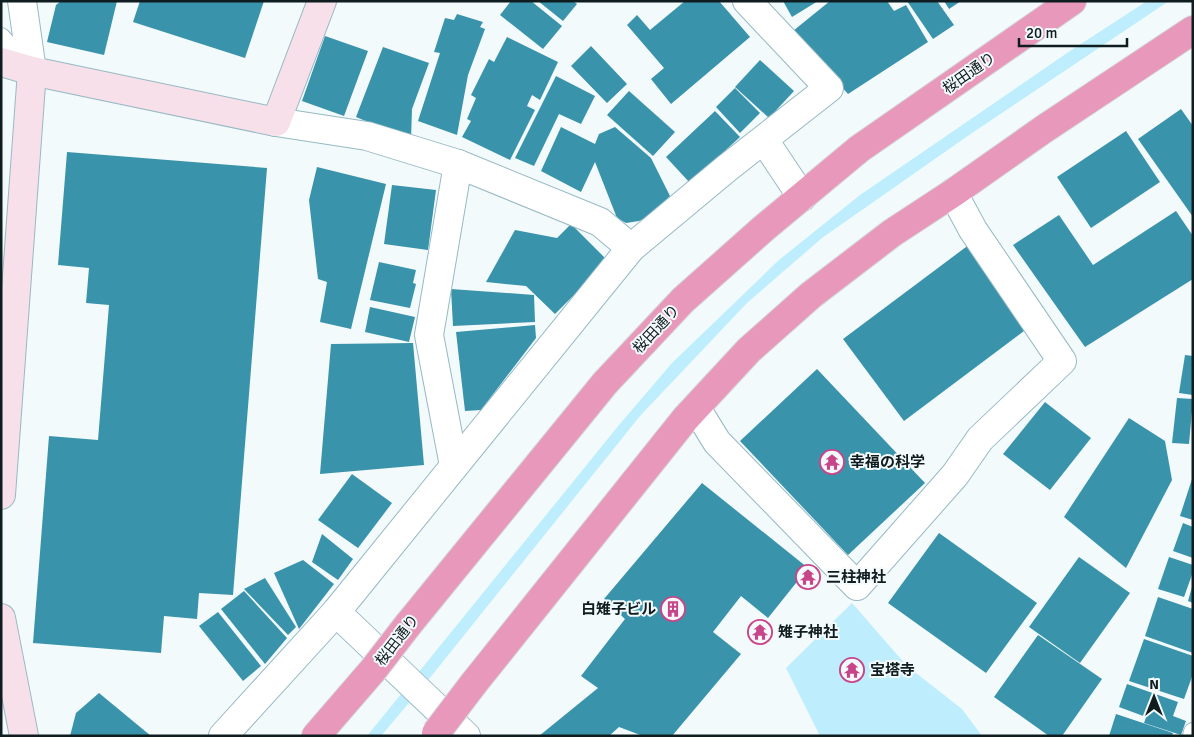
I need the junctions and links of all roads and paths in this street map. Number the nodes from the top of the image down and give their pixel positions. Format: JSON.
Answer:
{"nodes":[{"id":1,"x":22,"y":1,"type":"edge"},
{"id":2,"x":322,"y":1,"type":"edge"},
{"id":3,"x":747,"y":1,"type":"edge"},
{"id":4,"x":1072,"y":1,"type":"edge"},
{"id":5,"x":1193,"y":30,"type":"edge"},
{"id":6,"x":1,"y":37,"type":"edge"},
{"id":7,"x":1,"y":62,"type":"edge"},
{"id":8,"x":32,"y":71,"type":"junction"},
{"id":9,"x":276,"y":122,"type":"junction"},
{"id":10,"x":764,"y":140,"type":"junction"},
{"id":11,"x":458,"y":164,"type":"junction"},
{"id":12,"x":953,"y":193,"type":"junction"},
{"id":13,"x":802,"y":197,"type":"junction"},
{"id":14,"x":631,"y":248,"type":"junction"},
{"id":15,"x":696,"y":408,"type":"junction"},
{"id":16,"x":454,"y":466,"type":"junction"},
{"id":17,"x":1,"y":495,"type":"edge"},
{"id":18,"x":336,"y":612,"type":"junction"},
{"id":19,"x":1,"y":618,"type":"edge"},
{"id":20,"x":435,"y":735,"type":"edge"},
{"id":21,"x":24,"y":736,"type":"edge"},
{"id":22,"x":223,"y":736,"type":"edge"},
{"id":23,"x":316,"y":736,"type":"edge"},
{"id":24,"x":466,"y":736,"type":"edge"}],
"edges":[{"from":1,"to":8,"type":"street"},
{"from":2,"to":9,"type":"street"},
{"from":3,"to":10,"type":"street"},
{"from":4,"to":13,"type":"highway","name":"桜田通り"},
{"from":5,"to":12,"type":"highway"},
{"from":6,"to":8,"type":"lane"},
{"from":7,"to":8,"type":"street"},
{"from":8,"to":9,"type":"street"},
{"from":8,"to":17,"type":"street"},
{"from":9,"to":11,"type":"street"},
{"from":10,"to":13,"type":"street"},
{"from":10,"to":14,"type":"street"},
{"from":11,"to":14,"type":"street"},
{"from":11,"to":16,"type":"street"},
{"from":12,"to":15,"type":"highway"},
{"from":12,"to":15,"type":"street"},
{"from":13,"to":23,"type":"highway","name":"桜田通り","bridge":true},
{"from":14,"to":16,"type":"street"},
{"from":15,"to":20,"type":"highway","bridge":true},
{"from":16,"to":18,"type":"street"},
{"from":18,"to":22,"type":"street"},
{"from":18,"to":24,"type":"street"},
{"from":19,"to":21,"type":"street"}]}
